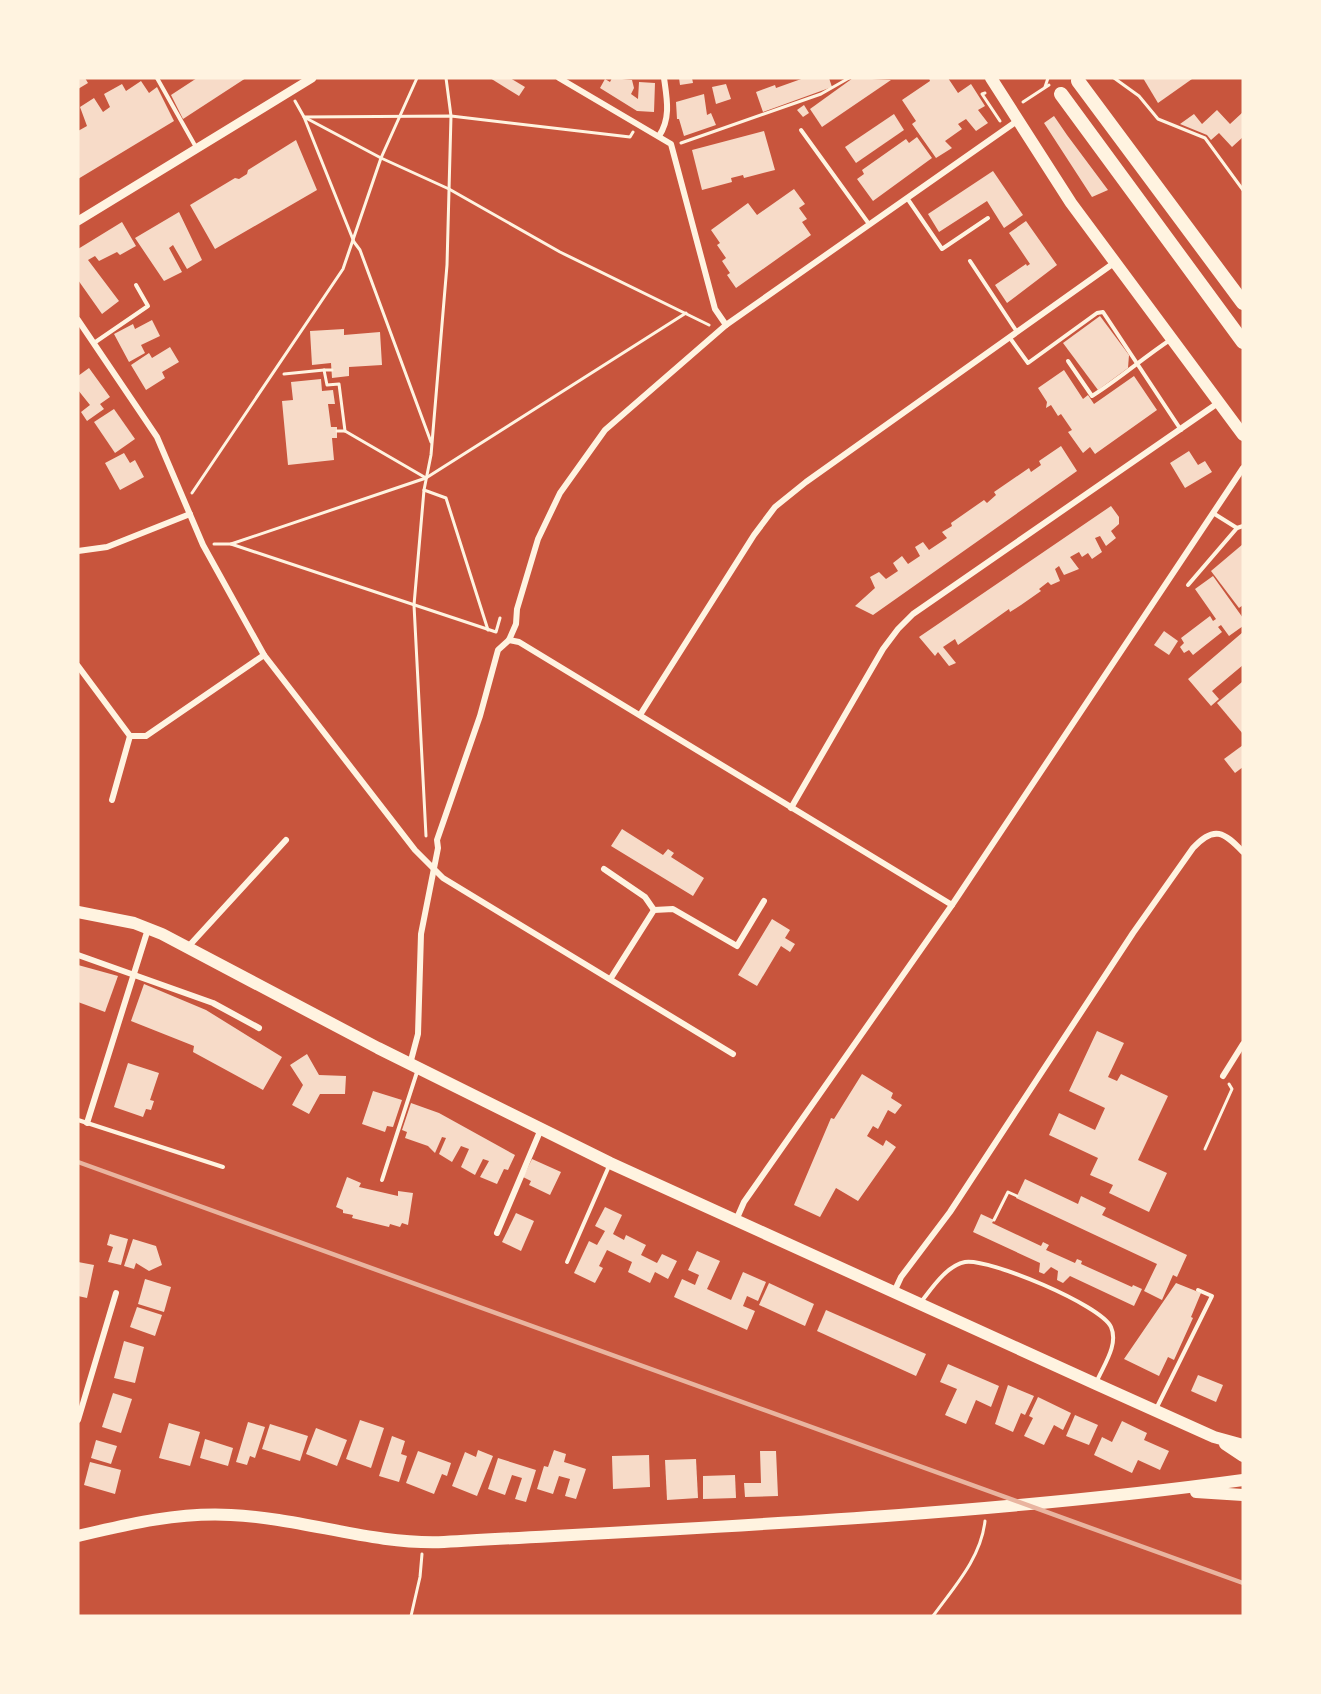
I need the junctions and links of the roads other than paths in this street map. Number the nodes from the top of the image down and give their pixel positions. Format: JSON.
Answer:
{"nodes":[{"id":1,"x":157,"y":78,"type":"edge"},
{"id":2,"x":312,"y":78,"type":"edge"},
{"id":3,"x":559,"y":78,"type":"edge"},
{"id":4,"x":664,"y":78,"type":"edge"},
{"id":5,"x":991,"y":78,"type":"edge"},
{"id":6,"x":1078,"y":81,"type":"dead end"},
{"id":7,"x":1057,"y":88,"type":"road end"},
{"id":8,"x":1017,"y":121,"type":"junction"},
{"id":9,"x":801,"y":130,"type":"dead end"},
{"id":10,"x":659,"y":136,"type":"junction"},
{"id":11,"x":198,"y":149,"type":"junction"},
{"id":12,"x":906,"y":197,"type":"junction"},
{"id":13,"x":988,"y":218,"type":"dead end"},
{"id":14,"x":78,"y":221,"type":"edge"},
{"id":15,"x":869,"y":224,"type":"junction"},
{"id":16,"x":970,"y":261,"type":"dead end"},
{"id":17,"x":1114,"y":264,"type":"junction"},
{"id":18,"x":136,"y":285,"type":"dead end"},
{"id":19,"x":1243,"y":303,"type":"edge"},
{"id":20,"x":78,"y":320,"type":"edge"},
{"id":21,"x":724,"y":328,"type":"junction"},
{"id":22,"x":1017,"y":333,"type":"junction"},
{"id":23,"x":1010,"y":338,"type":"junction"},
{"id":24,"x":1171,"y":340,"type":"junction"},
{"id":25,"x":1243,"y":342,"type":"edge"},
{"id":26,"x":94,"y":343,"type":"junction"},
{"id":27,"x":1068,"y":361,"type":"dead end"},
{"id":28,"x":1137,"y":361,"type":"junction"},
{"id":29,"x":1218,"y":403,"type":"junction"},
{"id":30,"x":1181,"y":430,"type":"junction"},
{"id":31,"x":1243,"y":435,"type":"edge"},
{"id":32,"x":1243,"y":468,"type":"edge"},
{"id":33,"x":1213,"y":512,"type":"junction"},
{"id":34,"x":190,"y":514,"type":"junction"},
{"id":35,"x":1243,"y":526,"type":"edge"},
{"id":36,"x":1237,"y":528,"type":"junction"},
{"id":37,"x":78,"y":551,"type":"edge"},
{"id":38,"x":1188,"y":585,"type":"dead end"},
{"id":39,"x":509,"y":640,"type":"junction"},
{"id":40,"x":264,"y":655,"type":"junction"},
{"id":41,"x":78,"y":666,"type":"edge"},
{"id":42,"x":640,"y":715,"type":"junction"},
{"id":43,"x":130,"y":736,"type":"junction"},
{"id":44,"x":112,"y":800,"type":"dead end"},
{"id":45,"x":792,"y":808,"type":"junction"},
{"id":46,"x":286,"y":840,"type":"dead end"},
{"id":47,"x":1243,"y":852,"type":"edge"},
{"id":48,"x":432,"y":868,"type":"junction"},
{"id":49,"x":604,"y":869,"type":"dead end"},
{"id":50,"x":764,"y":901,"type":"dead end"},
{"id":51,"x":952,"y":905,"type":"junction"},
{"id":52,"x":654,"y":909,"type":"junction"},
{"id":53,"x":78,"y":912,"type":"edge"},
{"id":54,"x":148,"y":928,"type":"junction"},
{"id":55,"x":188,"y":948,"type":"junction"},
{"id":56,"x":78,"y":955,"type":"edge"},
{"id":57,"x":134,"y":976,"type":"junction"},
{"id":58,"x":611,"y":978,"type":"junction"},
{"id":59,"x":259,"y":1028,"type":"dead end"},
{"id":60,"x":1243,"y":1044,"type":"edge"},
{"id":61,"x":733,"y":1054,"type":"dead end"},
{"id":62,"x":414,"y":1066,"type":"junction"},
{"id":63,"x":1222,"y":1076,"type":"dead end"},
{"id":64,"x":78,"y":1120,"type":"edge"},
{"id":65,"x":87,"y":1123,"type":"junction"},
{"id":66,"x":541,"y":1128,"type":"junction"},
{"id":67,"x":610,"y":1162,"type":"junction"},
{"id":68,"x":223,"y":1167,"type":"dead end"},
{"id":69,"x":381,"y":1180,"type":"dead end"},
{"id":70,"x":737,"y":1218,"type":"junction"},
{"id":71,"x":496,"y":1233,"type":"dead end"},
{"id":72,"x":567,"y":1262,"type":"dead end"},
{"id":73,"x":895,"y":1290,"type":"junction"},
{"id":74,"x":1198,"y":1290,"type":"dead end"},
{"id":75,"x":116,"y":1293,"type":"dead end"},
{"id":76,"x":920,"y":1302,"type":"junction"},
{"id":77,"x":1096,"y":1384,"type":"junction"},
{"id":78,"x":1155,"y":1409,"type":"junction"},
{"id":79,"x":78,"y":1420,"type":"edge"},
{"id":80,"x":1214,"y":1437,"type":"junction"},
{"id":81,"x":1243,"y":1445,"type":"edge"},
{"id":82,"x":1243,"y":1456,"type":"edge"},
{"id":83,"x":1243,"y":1480,"type":"edge"},
{"id":84,"x":1165,"y":1491,"type":"junction"},
{"id":85,"x":1243,"y":1495,"type":"edge"},
{"id":86,"x":78,"y":1536,"type":"edge"}],
"edges":[{"from":1,"to":11,"type":"lane"},
{"from":2,"to":11,"type":"street"},
{"from":3,"to":10,"type":"street"},
{"from":4,"to":10,"type":"street"},
{"from":5,"to":8,"type":"main road"},
{"from":6,"to":19,"type":"highway"},
{"from":7,"to":25,"type":"highway"},
{"from":8,"to":12,"type":"street"},
{"from":8,"to":17,"type":"main road"},
{"from":9,"to":15,"type":"lane"},
{"from":10,"to":21,"type":"street"},
{"from":11,"to":14,"type":"street"},
{"from":12,"to":13,"type":"lane"},
{"from":12,"to":15,"type":"street"},
{"from":15,"to":21,"type":"street"},
{"from":16,"to":22,"type":"lane"},
{"from":17,"to":22,"type":"street"},
{"from":17,"to":24,"type":"main road"},
{"from":18,"to":26,"type":"lane"},
{"from":20,"to":26,"type":"street"},
{"from":21,"to":39,"type":"street"},
{"from":22,"to":23,"type":"street"},
{"from":23,"to":28,"type":"lane"},
{"from":23,"to":42,"type":"street"},
{"from":24,"to":28,"type":"lane"},
{"from":24,"to":29,"type":"main road"},
{"from":26,"to":34,"type":"street"},
{"from":27,"to":28,"type":"lane"},
{"from":28,"to":30,"type":"lane"},
{"from":29,"to":30,"type":"street"},
{"from":29,"to":31,"type":"main road"},
{"from":30,"to":45,"type":"street"},
{"from":32,"to":33,"type":"street"},
{"from":33,"to":36,"type":"lane"},
{"from":33,"to":51,"type":"street"},
{"from":34,"to":37,"type":"street"},
{"from":34,"to":40,"type":"street"},
{"from":35,"to":36,"type":"lane"},
{"from":36,"to":38,"type":"lane"},
{"from":39,"to":42,"type":"street"},
{"from":39,"to":48,"type":"street"},
{"from":40,"to":43,"type":"street"},
{"from":40,"to":48,"type":"street"},
{"from":41,"to":43,"type":"street"},
{"from":42,"to":45,"type":"street"},
{"from":43,"to":44,"type":"street"},
{"from":45,"to":51,"type":"street"},
{"from":46,"to":55,"type":"street"},
{"from":47,"to":73,"type":"street"},
{"from":48,"to":58,"type":"street"},
{"from":48,"to":62,"type":"street"},
{"from":49,"to":52,"type":"street"},
{"from":50,"to":52,"type":"street"},
{"from":51,"to":70,"type":"street"},
{"from":52,"to":58,"type":"street"},
{"from":53,"to":54,"type":"main road"},
{"from":54,"to":55,"type":"main road"},
{"from":54,"to":57,"type":"street"},
{"from":55,"to":62,"type":"main road"},
{"from":56,"to":57,"type":"street"},
{"from":57,"to":59,"type":"street"},
{"from":57,"to":65,"type":"street"},
{"from":58,"to":61,"type":"street"},
{"from":60,"to":63,"type":"street"},
{"from":62,"to":66,"type":"main road"},
{"from":62,"to":69,"type":"lane"},
{"from":64,"to":65,"type":"lane"},
{"from":65,"to":68,"type":"lane"},
{"from":66,"to":67,"type":"main road"},
{"from":66,"to":71,"type":"street"},
{"from":67,"to":70,"type":"main road"},
{"from":67,"to":72,"type":"lane"},
{"from":70,"to":73,"type":"main road"},
{"from":73,"to":76,"type":"main road"},
{"from":74,"to":78,"type":"lane"},
{"from":75,"to":79,"type":"street"},
{"from":76,"to":77,"type":"main road"},
{"from":76,"to":77,"type":"lane"},
{"from":77,"to":78,"type":"main road"},
{"from":78,"to":80,"type":"main road"},
{"from":80,"to":81,"type":"main road"},
{"from":80,"to":82,"type":"main road"},
{"from":83,"to":84,"type":"main road"},
{"from":84,"to":85,"type":"main road"},
{"from":84,"to":86,"type":"main road"}]}
